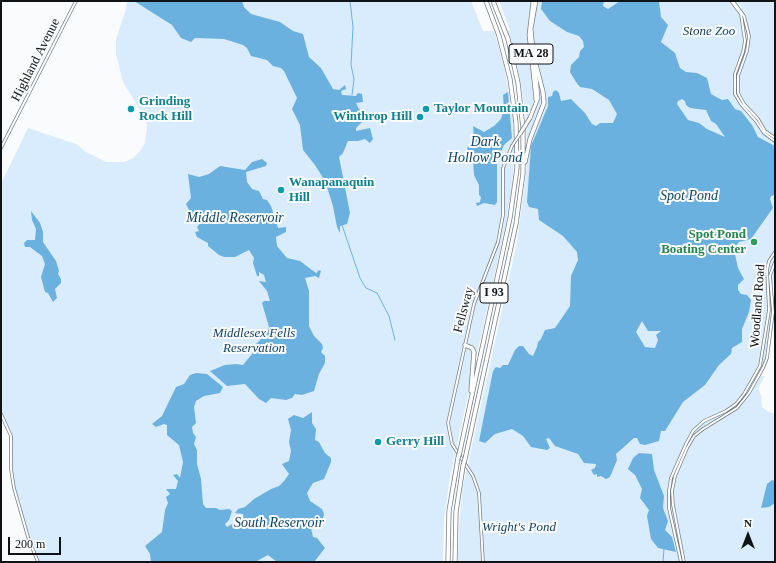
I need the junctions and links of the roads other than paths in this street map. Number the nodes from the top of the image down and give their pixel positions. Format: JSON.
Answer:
{"nodes":[{"id":1,"x":76,"y":1,"type":"edge"},
{"id":2,"x":486,"y":1,"type":"edge"},
{"id":3,"x":493,"y":1,"type":"edge"},
{"id":4,"x":533,"y":1,"type":"edge"},
{"id":5,"x":536,"y":1,"type":"edge"},
{"id":6,"x":732,"y":1,"type":"edge"},
{"id":7,"x":534,"y":58,"type":"junction"},
{"id":8,"x":535,"y":108,"type":"junction"},
{"id":9,"x":520,"y":134,"type":"joint"},
{"id":10,"x":775,"y":140,"type":"edge"},
{"id":11,"x":1,"y":148,"type":"edge"},
{"id":12,"x":524,"y":167,"type":"junction"},
{"id":13,"x":775,"y":252,"type":"edge"},
{"id":14,"x":775,"y":262,"type":"edge"},
{"id":15,"x":465,"y":345,"type":"junction"},
{"id":16,"x":470,"y":402,"type":"junction"},
{"id":17,"x":1,"y":414,"type":"edge"},
{"id":18,"x":716,"y":415,"type":"junction"},
{"id":19,"x":718,"y":420,"type":"junction"},
{"id":20,"x":689,"y":436,"type":"junction"},
{"id":21,"x":693,"y":439,"type":"junction"},
{"id":22,"x":681,"y":553,"type":"junction"},
{"id":23,"x":38,"y":562,"type":"edge"},
{"id":24,"x":448,"y":562,"type":"edge"},
{"id":25,"x":454,"y":562,"type":"edge"},
{"id":26,"x":483,"y":562,"type":"edge"},
{"id":27,"x":683,"y":562,"type":"edge"}],
"edges":[{"from":1,"to":11,"type":"main road","name":"Highland Avenue"},
{"from":2,"to":16,"type":"highway","number":"I 93"},
{"from":3,"to":12,"type":"highway","number":"I 93"},
{"from":4,"to":8,"type":"main road","name":"Fellsway","number":"MA 28"},
{"from":5,"to":7,"type":"main road","name":"Fellsway","number":"MA 28"},
{"from":6,"to":10,"type":"main road"},
{"from":7,"to":8,"type":"main road","name":"Fellsway","number":"MA 28"},
{"from":7,"to":12,"type":"highway"},
{"from":8,"to":9,"type":"main road","name":"Fellsway","number":"MA 28","bridge":true},
{"from":9,"to":15,"type":"main road","name":"Fellsway","number":"MA 28","bridge":true},
{"from":12,"to":25,"type":"highway","number":"I 93","bridge":true},
{"from":13,"to":18,"type":"main road","name":"Woodland Road"},
{"from":14,"to":19,"type":"main road","name":"Woodland Road"},
{"from":15,"to":16,"type":"highway"},
{"from":15,"to":26,"type":"main road","name":"Fellsway","number":"MA 28"},
{"from":16,"to":24,"type":"highway","number":"I 93","bridge":true},
{"from":17,"to":23,"type":"main road"},
{"from":18,"to":19,"type":"main road"},
{"from":18,"to":20,"type":"main road","name":"Woodland Road"},
{"from":19,"to":21,"type":"main road","name":"Woodland Road"},
{"from":20,"to":21,"type":"main road"},
{"from":20,"to":22,"type":"main road","name":"Woodland Road"},
{"from":21,"to":22,"type":"main road","name":"Woodland Road"},
{"from":22,"to":27,"type":"main road","name":"Woodland Road"}]}
